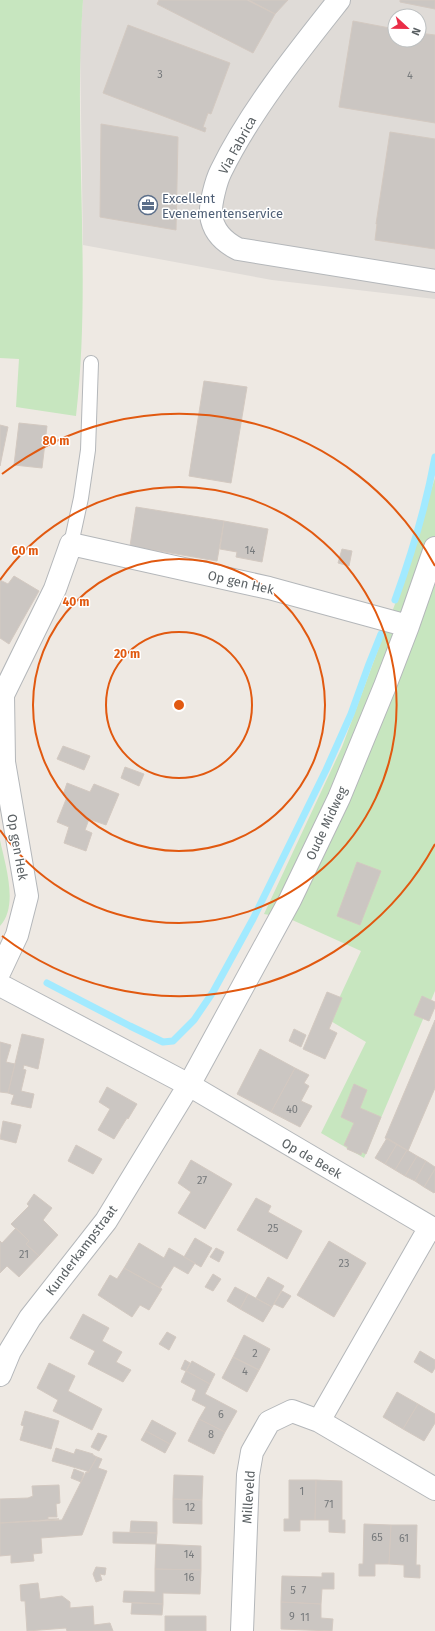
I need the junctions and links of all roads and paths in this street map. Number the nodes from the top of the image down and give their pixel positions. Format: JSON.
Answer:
{"nodes":[{"id":1,"x":339,"y":0,"type":"edge"},
{"id":2,"x":435,"y":281,"type":"edge"},
{"id":3,"x":91,"y":363,"type":"dead end"},
{"id":4,"x":71,"y":544,"type":"junction"},
{"id":5,"x":435,"y":548,"type":"edge"},
{"id":6,"x":408,"y":626,"type":"junction"},
{"id":7,"x":2,"y":690,"type":"edge"},
{"id":8,"x":0,"y":971,"type":"edge"},
{"id":9,"x":0,"y":985,"type":"edge"},
{"id":10,"x":189,"y":1086,"type":"junction"},
{"id":11,"x":432,"y":1229,"type":"edge"},
{"id":12,"x":0,"y":1375,"type":"edge"},
{"id":13,"x":319,"y":1421,"type":"junction"},
{"id":14,"x":435,"y":1489,"type":"edge"},
{"id":15,"x":242,"y":1631,"type":"edge"}],
"edges":[{"from":1,"to":2,"type":"street","name":"Via Fabrica"},
{"from":3,"to":4,"type":"lane","name":"Op gen Hek"},
{"from":4,"to":6,"type":"street","name":"Op gen Hek"},
{"from":4,"to":7,"type":"street","name":"Op gen Hek"},
{"from":5,"to":6,"type":"street","name":"Oude Midweg"},
{"from":6,"to":10,"type":"street","name":"Oude Midweg"},
{"from":7,"to":8,"type":"street","name":"Op gen Hek"},
{"from":9,"to":10,"type":"street"},
{"from":10,"to":11,"type":"street","name":"Op de Beek"},
{"from":10,"to":12,"type":"street","name":"Kunderkampstraat"},
{"from":11,"to":13,"type":"street"},
{"from":13,"to":14,"type":"street","name":"Milleveld"},
{"from":13,"to":15,"type":"street","name":"Milleveld"}]}
